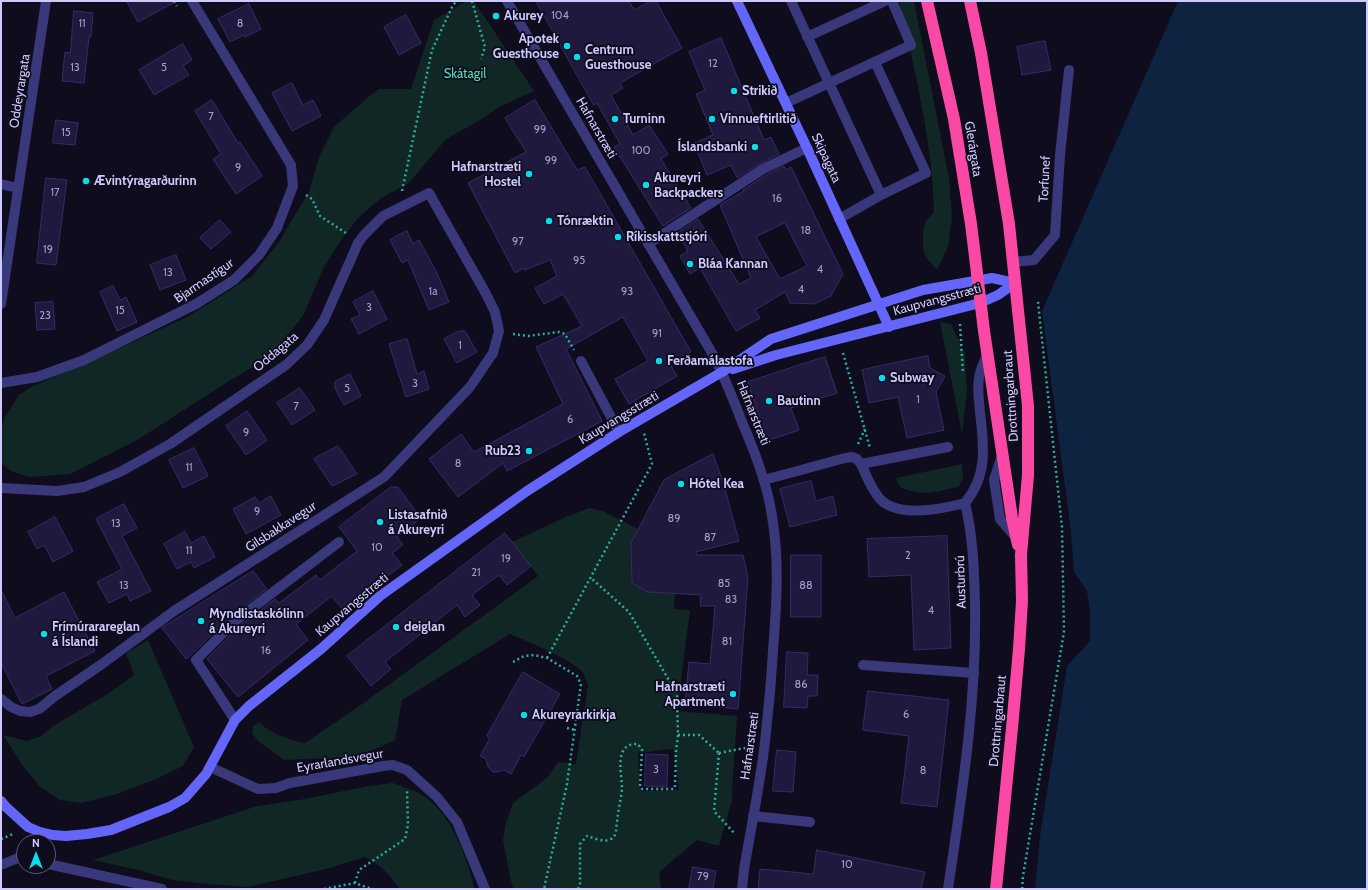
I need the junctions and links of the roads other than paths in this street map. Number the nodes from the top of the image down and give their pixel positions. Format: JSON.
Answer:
{"nodes":[{"id":1,"x":46,"y":1,"type":"edge"},
{"id":2,"x":192,"y":1,"type":"edge"},
{"id":3,"x":507,"y":1,"type":"edge"},
{"id":4,"x":737,"y":1,"type":"edge"},
{"id":5,"x":791,"y":1,"type":"edge"},
{"id":6,"x":885,"y":1,"type":"edge"},
{"id":7,"x":892,"y":1,"type":"edge"},
{"id":8,"x":927,"y":1,"type":"edge"},
{"id":9,"x":970,"y":1,"type":"edge"},
{"id":10,"x":808,"y":37,"type":"junction"},
{"id":11,"x":875,"y":62,"type":"junction"},
{"id":12,"x":1069,"y":70,"type":"dead end"},
{"id":13,"x":829,"y":83,"type":"junction"},
{"id":14,"x":786,"y":102,"type":"junction"},
{"id":15,"x":807,"y":148,"type":"junction"},
{"id":16,"x":1,"y":184,"type":"edge"},
{"id":17,"x":18,"y":188,"type":"junction"},
{"id":18,"x":881,"y":195,"type":"junction"},
{"id":19,"x":839,"y":218,"type":"junction"},
{"id":20,"x":648,"y":244,"type":"junction"},
{"id":21,"x":1013,"y":262,"type":"junction"},
{"id":22,"x":976,"y":280,"type":"junction"},
{"id":23,"x":1015,"y":283,"type":"junction"},
{"id":24,"x":486,"y":292,"type":"joint"},
{"id":25,"x":980,"y":303,"type":"junction"},
{"id":26,"x":1,"y":304,"type":"edge"},
{"id":27,"x":879,"y":304,"type":"junction"},
{"id":28,"x":889,"y":326,"type":"junction"},
{"id":29,"x":987,"y":355,"type":"junction"},
{"id":30,"x":581,"y":361,"type":"road end"},
{"id":31,"x":722,"y":372,"type":"junction"},
{"id":32,"x":1,"y":383,"type":"edge"},
{"id":33,"x":620,"y":432,"type":"junction"},
{"id":34,"x":948,"y":447,"type":"dead end"},
{"id":35,"x":861,"y":464,"type":"junction"},
{"id":36,"x":764,"y":480,"type":"junction"},
{"id":37,"x":1,"y":488,"type":"edge"},
{"id":38,"x":965,"y":503,"type":"junction"},
{"id":39,"x":339,"y":542,"type":"dead end"},
{"id":40,"x":1021,"y":556,"type":"junction"},
{"id":41,"x":863,"y":664,"type":"dead end"},
{"id":42,"x":974,"y":673,"type":"junction"},
{"id":43,"x":1,"y":699,"type":"edge"},
{"id":44,"x":235,"y":720,"type":"junction"},
{"id":45,"x":210,"y":767,"type":"junction"},
{"id":46,"x":1,"y":801,"type":"edge"},
{"id":47,"x":753,"y":816,"type":"junction"},
{"id":48,"x":810,"y":822,"type":"dead end"},
{"id":49,"x":40,"y":832,"type":"joint"},
{"id":50,"x":16,"y":859,"type":"edge"},
{"id":51,"x":1,"y":865,"type":"edge"},
{"id":52,"x":56,"y":866,"type":"edge"},
{"id":53,"x":162,"y":889,"type":"edge"},
{"id":54,"x":485,"y":889,"type":"edge"},
{"id":55,"x":742,"y":889,"type":"edge"},
{"id":56,"x":948,"y":889,"type":"edge"},
{"id":57,"x":996,"y":889,"type":"edge"}],
"edges":[{"from":1,"to":17,"type":"street","name":"Oddeyrargata"},
{"from":2,"to":32,"type":"street","name":"Bjarmastígur"},
{"from":3,"to":20,"type":"street","name":"Hafnarstræti"},
{"from":4,"to":14,"type":"main road","name":"Skipagata"},
{"from":5,"to":10,"type":"street"},
{"from":6,"to":10,"type":"street"},
{"from":7,"to":11,"type":"street"},
{"from":8,"to":22,"type":"highway","name":"Glerárgata"},
{"from":9,"to":21,"type":"highway","name":"Glerárgata"},
{"from":10,"to":13,"type":"street"},
{"from":11,"to":13,"type":"street"},
{"from":11,"to":18,"type":"street"},
{"from":12,"to":21,"type":"street","name":"Torfunef"},
{"from":13,"to":14,"type":"street"},
{"from":13,"to":18,"type":"street"},
{"from":14,"to":15,"type":"main road","name":"Skipagata"},
{"from":15,"to":19,"type":"main road","name":"Skipagata"},
{"from":15,"to":20,"type":"street"},
{"from":16,"to":17,"type":"street"},
{"from":17,"to":26,"type":"street","name":"Oddeyrargata"},
{"from":18,"to":19,"type":"street"},
{"from":19,"to":27,"type":"main road","name":"Skipagata"},
{"from":20,"to":31,"type":"street","name":"Hafnarstræti"},
{"from":21,"to":23,"type":"highway","name":"Glerárgata"},
{"from":22,"to":23,"type":"main road","name":"Kaupvangsstræti"},
{"from":22,"to":25,"type":"highway","name":"Glerárgata"},
{"from":22,"to":27,"type":"main road","name":"Kaupvangsstræti"},
{"from":23,"to":25,"type":"main road","name":"Kaupvangsstræti"},
{"from":23,"to":40,"type":"highway","name":"Drottningarbraut"},
{"from":24,"to":37,"type":"street","name":"Oddagata"},
{"from":24,"to":43,"type":"street","name":"Gilsbakkavegur"},
{"from":25,"to":28,"type":"main road","name":"Kaupvangsstræti"},
{"from":25,"to":29,"type":"highway","name":"Drottningarbraut"},
{"from":27,"to":28,"type":"main road","name":"Skipagata"},
{"from":27,"to":31,"type":"main road","name":"Kaupvangsstræti"},
{"from":28,"to":31,"type":"main road","name":"Kaupvangsstræti"},
{"from":29,"to":38,"type":"street","name":"Drottningarbraut"},
{"from":29,"to":40,"type":"highway","name":"Drottningarbraut"},
{"from":30,"to":33,"type":"street"},
{"from":31,"to":33,"type":"main road","name":"Kaupvangsstræti"},
{"from":31,"to":36,"type":"street","name":"Hafnarstræti"},
{"from":33,"to":44,"type":"main road","name":"Kaupvangsstræti"},
{"from":34,"to":35,"type":"street"},
{"from":35,"to":36,"type":"street"},
{"from":35,"to":38,"type":"street"},
{"from":36,"to":47,"type":"street","name":"Hafnarstræti"},
{"from":38,"to":42,"type":"street","name":"Austurbrú"},
{"from":39,"to":44,"type":"street"},
{"from":40,"to":57,"type":"highway","name":"Drottningarbraut"},
{"from":41,"to":42,"type":"street"},
{"from":42,"to":56,"type":"street","name":"Austurbrú"},
{"from":44,"to":45,"type":"main road","name":"Kaupvangsstræti"},
{"from":45,"to":49,"type":"main road","name":"Kaupvangsstræti"},
{"from":45,"to":54,"type":"street","name":"Eyrarlandsvegur"},
{"from":46,"to":49,"type":"main road","name":"Kaupvangsstræti"},
{"from":47,"to":48,"type":"street"},
{"from":47,"to":55,"type":"street","name":"Hafnarstræti"},
{"from":50,"to":51,"type":"street"},
{"from":52,"to":53,"type":"street"}]}
